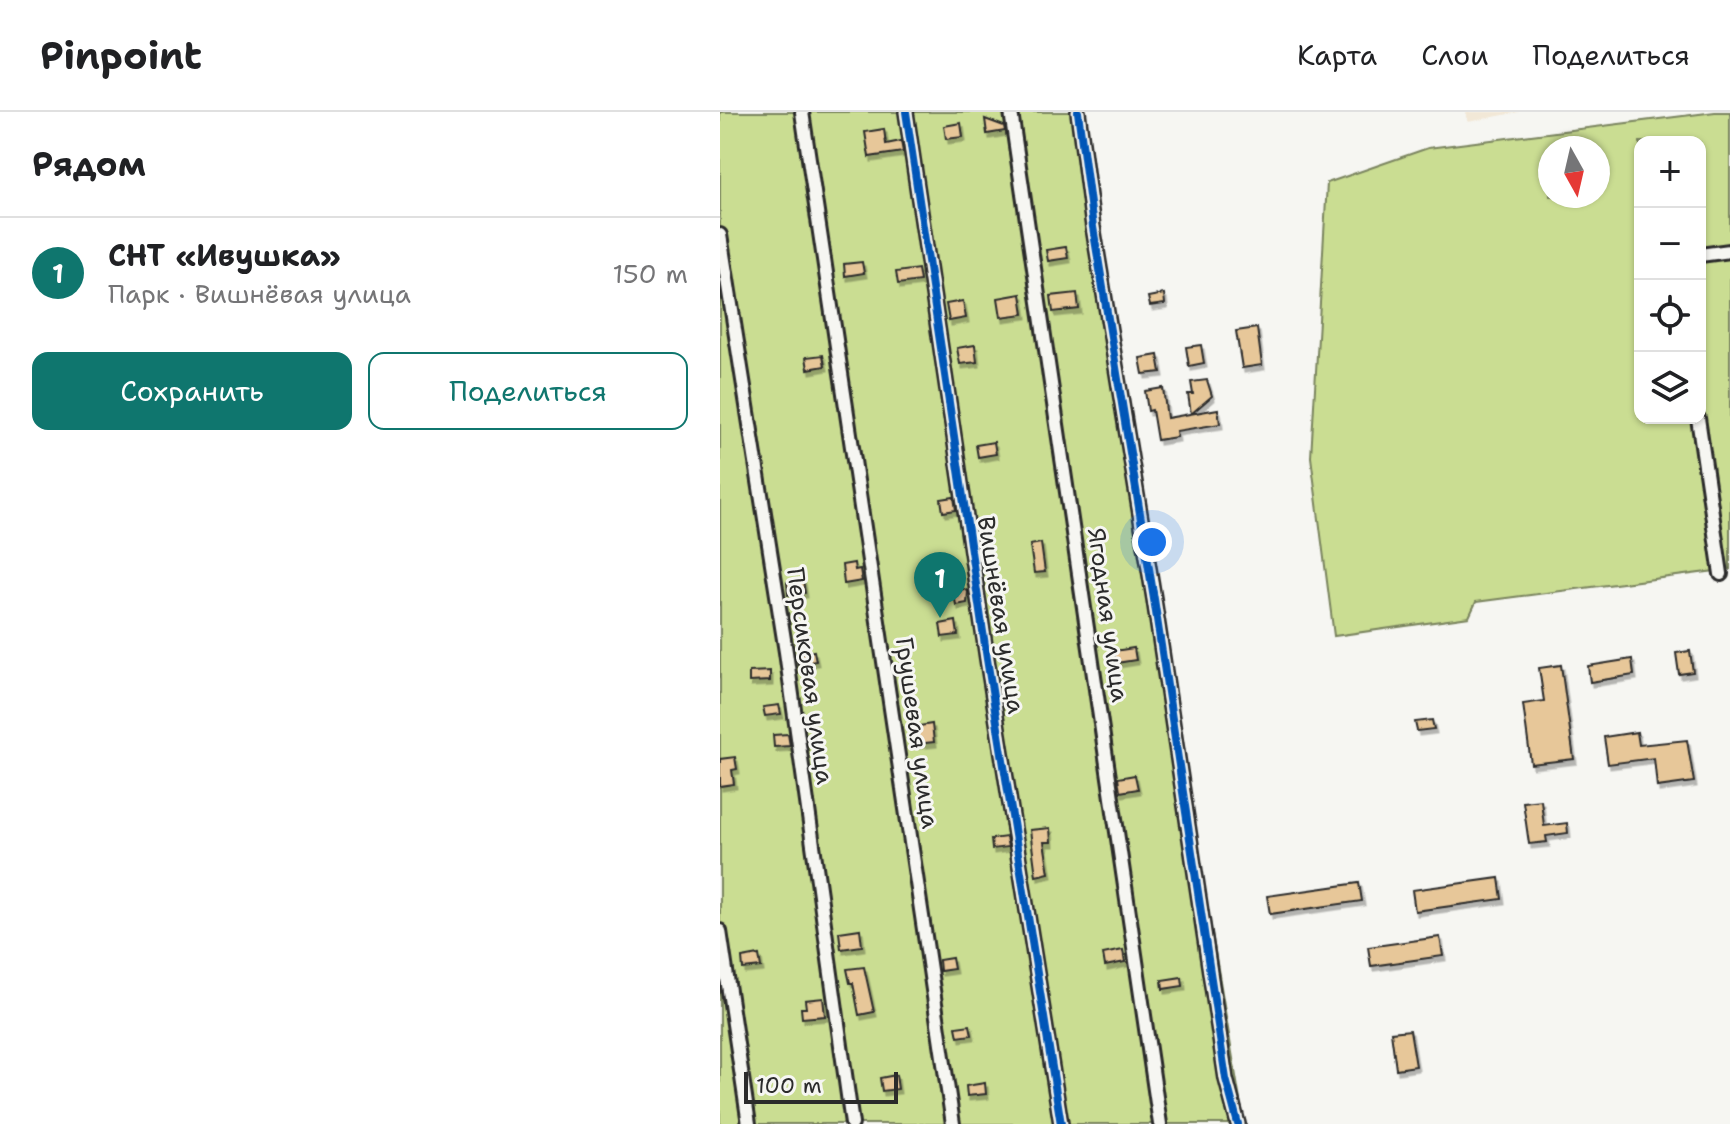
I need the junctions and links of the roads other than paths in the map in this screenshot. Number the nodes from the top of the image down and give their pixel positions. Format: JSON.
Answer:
{"nodes":[{"id":1,"x":802,"y":112,"type":"edge"},
{"id":2,"x":906,"y":112,"type":"edge"},
{"id":3,"x":1011,"y":112,"type":"edge"},
{"id":4,"x":1078,"y":112,"type":"edge"},
{"id":5,"x":720,"y":235,"type":"edge"},
{"id":6,"x":1730,"y":251,"type":"edge"},
{"id":7,"x":1706,"y":254,"type":"edge"},
{"id":8,"x":1699,"y":424,"type":"edge"},
{"id":9,"x":1721,"y":574,"type":"dead end"},
{"id":10,"x":720,"y":931,"type":"edge"},
{"id":11,"x":749,"y":1124,"type":"edge"},
{"id":12,"x":852,"y":1124,"type":"edge"},
{"id":13,"x":953,"y":1124,"type":"edge"},
{"id":14,"x":1061,"y":1124,"type":"edge"},
{"id":15,"x":1160,"y":1124,"type":"edge"},
{"id":16,"x":1238,"y":1124,"type":"edge"}],
"edges":[{"from":1,"to":13,"type":"street","name":"Грушевая улица"},
{"from":2,"to":14,"type":"street","name":"Вишнёвая улица"},
{"from":3,"to":15,"type":"street","name":"Ягодная улица"},
{"from":4,"to":16,"type":"street"},
{"from":5,"to":12,"type":"street","name":"Персиковая улица"},
{"from":6,"to":7,"type":"street"},
{"from":8,"to":9,"type":"street"},
{"from":10,"to":11,"type":"street"}]}
